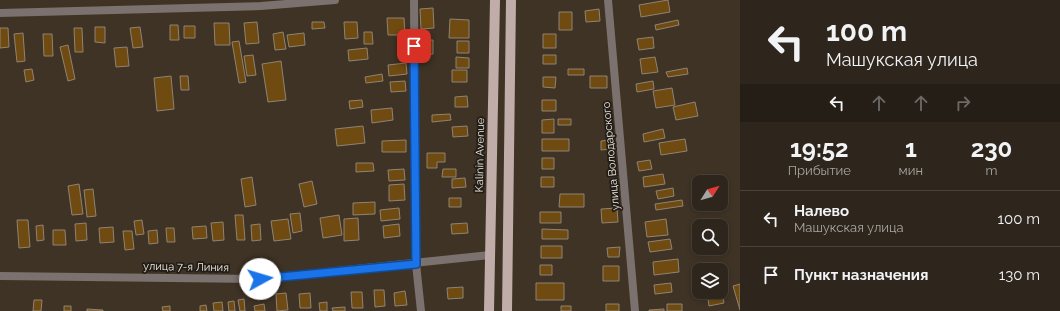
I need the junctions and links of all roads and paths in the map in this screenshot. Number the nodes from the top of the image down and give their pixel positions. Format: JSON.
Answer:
{"nodes":[{"id":1,"x":335,"y":0,"type":"edge"},
{"id":2,"x":414,"y":0,"type":"edge"},
{"id":3,"x":495,"y":0,"type":"edge"},
{"id":4,"x":511,"y":0,"type":"edge"},
{"id":5,"x":608,"y":0,"type":"edge"},
{"id":6,"x":0,"y":13,"type":"edge"},
{"id":7,"x":490,"y":255,"type":"junction"},
{"id":8,"x":416,"y":264,"type":"junction"},
{"id":9,"x":0,"y":276,"type":"edge"},
{"id":10,"x":421,"y":311,"type":"edge"},
{"id":11,"x":489,"y":311,"type":"edge"},
{"id":12,"x":507,"y":311,"type":"edge"},
{"id":13,"x":635,"y":311,"type":"edge"}],
"edges":[{"from":1,"to":6,"type":"street"},
{"from":2,"to":8,"type":"street"},
{"from":3,"to":7,"type":"main road","name":"Kalinin Avenue"},
{"from":4,"to":12,"type":"main road"},
{"from":5,"to":13,"type":"street","name":"улица Володарского"},
{"from":7,"to":8,"type":"street","name":"улица 7-я Линия"},
{"from":7,"to":11,"type":"main road","name":"Kalinin Avenue"},
{"from":8,"to":9,"type":"street","name":"улица 7-я Линия"},
{"from":8,"to":10,"type":"street"}]}
